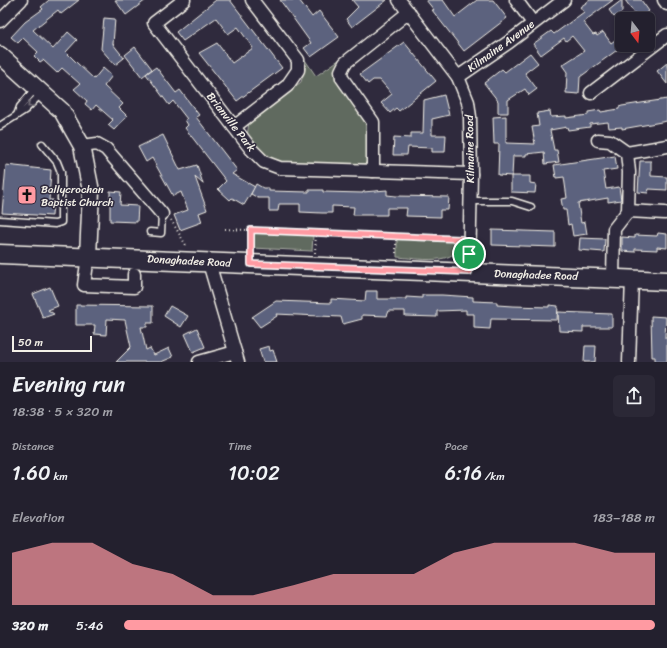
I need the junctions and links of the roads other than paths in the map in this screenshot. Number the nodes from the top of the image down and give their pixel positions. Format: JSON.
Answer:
{"nodes":[{"id":1,"x":21,"y":0,"type":"edge"},
{"id":2,"x":184,"y":0,"type":"edge"},
{"id":3,"x":252,"y":0,"type":"edge"},
{"id":4,"x":399,"y":0,"type":"edge"},
{"id":5,"x":516,"y":0,"type":"edge"},
{"id":6,"x":564,"y":0,"type":"edge"},
{"id":7,"x":664,"y":0,"type":"edge"},
{"id":8,"x":667,"y":4,"type":"edge"},
{"id":9,"x":409,"y":12,"type":"junction"},
{"id":10,"x":0,"y":22,"type":"edge"},
{"id":11,"x":533,"y":23,"type":"junction"},
{"id":12,"x":667,"y":35,"type":"edge"},
{"id":13,"x":0,"y":55,"type":"edge"},
{"id":14,"x":458,"y":77,"type":"junction"},
{"id":15,"x":39,"y":90,"type":"junction"},
{"id":16,"x":591,"y":94,"type":"dead end"},
{"id":17,"x":0,"y":126,"type":"edge"},
{"id":18,"x":234,"y":127,"type":"junction"},
{"id":19,"x":598,"y":140,"type":"dead end"},
{"id":20,"x":42,"y":144,"type":"dead end"},
{"id":21,"x":82,"y":146,"type":"junction"},
{"id":22,"x":667,"y":146,"type":"edge"},
{"id":23,"x":627,"y":152,"type":"junction"},
{"id":24,"x":373,"y":171,"type":"junction"},
{"id":25,"x":471,"y":174,"type":"junction"},
{"id":26,"x":471,"y":200,"type":"junction"},
{"id":27,"x":531,"y":207,"type":"dead end"},
{"id":28,"x":628,"y":211,"type":"junction"},
{"id":29,"x":665,"y":213,"type":"dead end"},
{"id":30,"x":162,"y":214,"type":"joint"},
{"id":31,"x":0,"y":220,"type":"edge"},
{"id":32,"x":150,"y":232,"type":"dead end"},
{"id":33,"x":0,"y":254,"type":"edge"},
{"id":34,"x":88,"y":256,"type":"junction"},
{"id":35,"x":200,"y":262,"type":"junction"},
{"id":36,"x":469,"y":272,"type":"junction"},
{"id":37,"x":134,"y":274,"type":"dead end"},
{"id":38,"x":613,"y":278,"type":"junction"},
{"id":39,"x":632,"y":279,"type":"junction"},
{"id":40,"x":666,"y":280,"type":"edge"},
{"id":41,"x":236,"y":357,"type":"edge"},
{"id":42,"x":200,"y":362,"type":"edge"},
{"id":43,"x":629,"y":362,"type":"edge"}],
"edges":[{"from":1,"to":10,"type":"street"},
{"from":2,"to":18,"type":"street","name":"Brianville Park"},
{"from":3,"to":18,"type":"street"},
{"from":4,"to":9,"type":"street","name":"Kilmaine Road"},
{"from":5,"to":11,"type":"street"},
{"from":6,"to":11,"type":"street","name":"Kilmaine Avenue"},
{"from":7,"to":8,"type":"street"},
{"from":9,"to":14,"type":"street","name":"Kilmaine Road"},
{"from":9,"to":24,"type":"street"},
{"from":11,"to":14,"type":"street","name":"Kilmaine Avenue"},
{"from":12,"to":16,"type":"street"},
{"from":13,"to":15,"type":"street"},
{"from":14,"to":25,"type":"street","name":"Kilmaine Road"},
{"from":15,"to":17,"type":"lane"},
{"from":15,"to":21,"type":"street"},
{"from":18,"to":24,"type":"street","name":"Brianville Park"},
{"from":19,"to":23,"type":"street"},
{"from":20,"to":31,"type":"lane"},
{"from":21,"to":30,"type":"street"},
{"from":21,"to":34,"type":"street"},
{"from":22,"to":23,"type":"street"},
{"from":23,"to":28,"type":"street"},
{"from":24,"to":25,"type":"street","name":"Brianville Park"},
{"from":25,"to":26,"type":"street","name":"Kilmaine Road"},
{"from":26,"to":27,"type":"lane"},
{"from":26,"to":36,"type":"street","name":"Kilmaine Road"},
{"from":28,"to":29,"type":"street"},
{"from":28,"to":38,"type":"street"},
{"from":30,"to":32,"type":"lane"},
{"from":33,"to":34,"type":"main road","name":"Donaghadee Road"},
{"from":34,"to":35,"type":"main road","name":"Donaghadee Road"},
{"from":34,"to":37,"type":"street"},
{"from":35,"to":36,"type":"main road","name":"Donaghadee Road"},
{"from":35,"to":41,"type":"street"},
{"from":36,"to":38,"type":"main road","name":"Donaghadee Road"},
{"from":38,"to":39,"type":"main road","name":"Donaghadee Road"},
{"from":39,"to":40,"type":"main road","name":"Donaghadee Road"},
{"from":39,"to":43,"type":"street"},
{"from":41,"to":42,"type":"street"}]}
